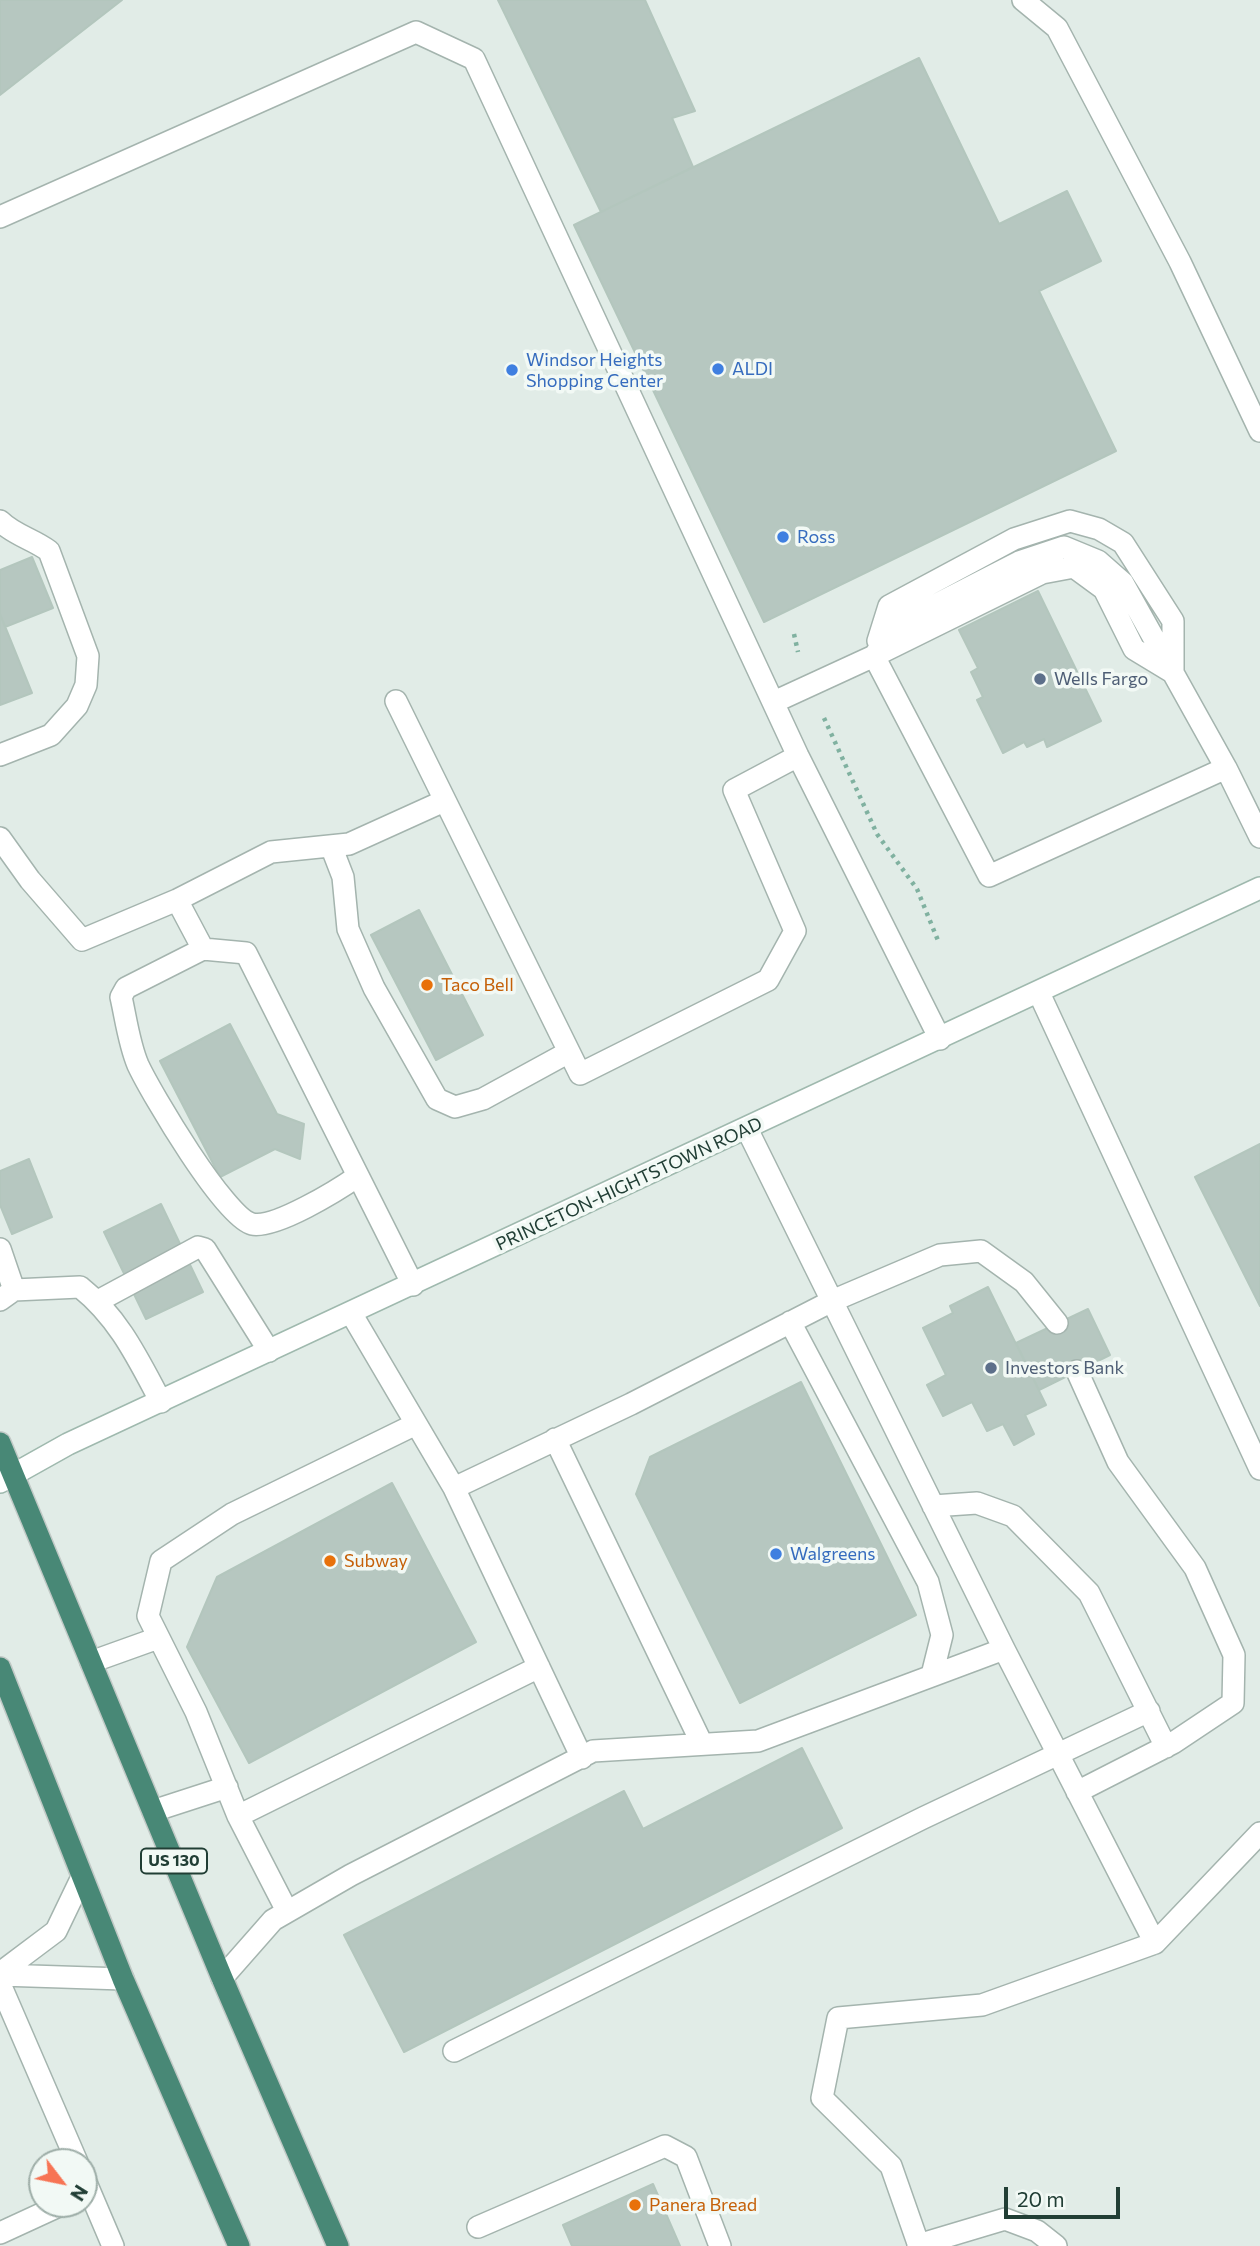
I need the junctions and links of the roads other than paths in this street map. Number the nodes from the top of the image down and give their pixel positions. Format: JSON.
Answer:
{"nodes":[{"id":1,"x":1023,"y":0,"type":"edge"},
{"id":2,"x":0,"y":217,"type":"edge"},
{"id":3,"x":1260,"y":431,"type":"edge"},
{"id":4,"x":0,"y":521,"type":"edge"},
{"id":5,"x":874,"y":656,"type":"junction"},
{"id":6,"x":1173,"y":673,"type":"junction"},
{"id":7,"x":396,"y":701,"type":"dead end"},
{"id":8,"x":774,"y":702,"type":"junction"},
{"id":9,"x":0,"y":755,"type":"edge"},
{"id":10,"x":798,"y":756,"type":"junction"},
{"id":11,"x":1226,"y":768,"type":"junction"},
{"id":12,"x":444,"y":801,"type":"junction"},
{"id":13,"x":1260,"y":837,"type":"edge"},
{"id":14,"x":6,"y":846,"type":"edge"},
{"id":15,"x":331,"y":846,"type":"junction"},
{"id":16,"x":1260,"y":888,"type":"edge"},
{"id":17,"x":177,"y":901,"type":"junction"},
{"id":18,"x":203,"y":949,"type":"junction"},
{"id":19,"x":1039,"y":993,"type":"junction"},
{"id":20,"x":940,"y":1039,"type":"junction"},
{"id":21,"x":569,"y":1052,"type":"junction"},
{"id":22,"x":747,"y":1129,"type":"junction"},
{"id":23,"x":358,"y":1176,"type":"junction"},
{"id":24,"x":0,"y":1249,"type":"edge"},
{"id":25,"x":412,"y":1285,"type":"junction"},
{"id":26,"x":7,"y":1295,"type":"edge"},
{"id":27,"x":98,"y":1301,"type":"junction"},
{"id":28,"x":832,"y":1301,"type":"junction"},
{"id":29,"x":351,"y":1313,"type":"junction"},
{"id":30,"x":790,"y":1322,"type":"junction"},
{"id":31,"x":1057,"y":1323,"type":"dead end"},
{"id":32,"x":269,"y":1351,"type":"junction"},
{"id":33,"x":1077,"y":1371,"type":"dead end"},
{"id":34,"x":161,"y":1402,"type":"junction"},
{"id":35,"x":416,"y":1424,"type":"junction"},
{"id":36,"x":1253,"y":1437,"type":"edge"},
{"id":37,"x":555,"y":1439,"type":"junction"},
{"id":38,"x":0,"y":1443,"type":"edge"},
{"id":39,"x":1260,"y":1469,"type":"edge"},
{"id":40,"x":7,"y":1478,"type":"edge"},
{"id":41,"x":454,"y":1488,"type":"junction"},
{"id":42,"x":933,"y":1506,"type":"junction"},
{"id":43,"x":158,"y":1638,"type":"junction"},
{"id":44,"x":1003,"y":1649,"type":"junction"},
{"id":45,"x":91,"y":1662,"type":"junction"},
{"id":46,"x":539,"y":1667,"type":"junction"},
{"id":47,"x":0,"y":1668,"type":"edge"},
{"id":48,"x":932,"y":1675,"type":"junction"},
{"id":49,"x":1149,"y":1711,"type":"junction"},
{"id":50,"x":702,"y":1744,"type":"junction"},
{"id":51,"x":1166,"y":1747,"type":"junction"},
{"id":52,"x":1057,"y":1753,"type":"junction"},
{"id":53,"x":582,"y":1758,"type":"junction"},
{"id":54,"x":226,"y":1787,"type":"junction"},
{"id":55,"x":1077,"y":1792,"type":"junction"},
{"id":56,"x":153,"y":1811,"type":"junction"},
{"id":57,"x":238,"y":1816,"type":"junction"},
{"id":58,"x":1260,"y":1833,"type":"edge"},
{"id":59,"x":82,"y":1877,"type":"junction"},
{"id":60,"x":287,"y":1911,"type":"junction"},
{"id":61,"x":1156,"y":1942,"type":"junction"},
{"id":62,"x":0,"y":1974,"type":"edge"},
{"id":63,"x":222,"y":1978,"type":"junction"},
{"id":64,"x":122,"y":1979,"type":"junction"},
{"id":65,"x":0,"y":1984,"type":"edge"},
{"id":66,"x":454,"y":2051,"type":"dead end"},
{"id":67,"x":71,"y":2148,"type":"edge"},
{"id":68,"x":98,"y":2214,"type":"edge"},
{"id":69,"x":32,"y":2218,"type":"edge"},
{"id":70,"x":478,"y":2227,"type":"dead end"},
{"id":71,"x":0,"y":2232,"type":"edge"},
{"id":72,"x":918,"y":2245,"type":"edge"},
{"id":73,"x":113,"y":2246,"type":"edge"},
{"id":74,"x":239,"y":2246,"type":"edge"},
{"id":75,"x":338,"y":2246,"type":"edge"},
{"id":76,"x":720,"y":2246,"type":"edge"},
{"id":77,"x":1056,"y":2246,"type":"edge"}],
"edges":[{"from":1,"to":3,"type":"main road"},
{"from":2,"to":8,"type":"main road"},
{"from":4,"to":9,"type":"main road"},
{"from":5,"to":6,"type":"main road"},
{"from":5,"to":6,"type":"main road"},
{"from":5,"to":8,"type":"main road"},
{"from":5,"to":11,"type":"main road"},
{"from":6,"to":11,"type":"main road"},
{"from":7,"to":12,"type":"main road"},
{"from":8,"to":10,"type":"main road"},
{"from":10,"to":20,"type":"main road"},
{"from":10,"to":21,"type":"main road"},
{"from":11,"to":13,"type":"main road"},
{"from":12,"to":15,"type":"main road"},
{"from":12,"to":21,"type":"main road"},
{"from":14,"to":17,"type":"main road"},
{"from":15,"to":17,"type":"main road"},
{"from":15,"to":21,"type":"main road"},
{"from":16,"to":19,"type":"main road","name":"PRINCETON-HIGHTSTOWN ROAD"},
{"from":17,"to":18,"type":"main road"},
{"from":18,"to":23,"type":"main road"},
{"from":18,"to":23,"type":"main road"},
{"from":19,"to":20,"type":"main road","name":"PRINCETON-HIGHTSTOWN ROAD"},
{"from":19,"to":36,"type":"main road"},
{"from":20,"to":22,"type":"main road","name":"PRINCETON-HIGHTSTOWN ROAD"},
{"from":22,"to":25,"type":"main road","name":"PRINCETON-HIGHTSTOWN ROAD"},
{"from":22,"to":28,"type":"main road"},
{"from":23,"to":25,"type":"main road"},
{"from":24,"to":26,"type":"main road"},
{"from":25,"to":29,"type":"main road","name":"PRINCETON-HIGHTSTOWN ROAD"},
{"from":26,"to":27,"type":"main road"},
{"from":27,"to":32,"type":"main road"},
{"from":27,"to":34,"type":"main road"},
{"from":28,"to":30,"type":"main road"},
{"from":28,"to":31,"type":"main road"},
{"from":28,"to":42,"type":"main road"},
{"from":29,"to":32,"type":"main road","name":"PRINCETON-HIGHTSTOWN ROAD"},
{"from":29,"to":35,"type":"main road"},
{"from":30,"to":37,"type":"main road"},
{"from":30,"to":48,"type":"main road"},
{"from":32,"to":34,"type":"main road","name":"PRINCETON-HIGHTSTOWN ROAD"},
{"from":33,"to":51,"type":"main road"},
{"from":34,"to":40,"type":"main road","name":"PRINCETON-HIGHTSTOWN ROAD"},
{"from":35,"to":41,"type":"main road"},
{"from":35,"to":43,"type":"main road"},
{"from":36,"to":39,"type":"main road"},
{"from":37,"to":41,"type":"main road"},
{"from":37,"to":50,"type":"main road"},
{"from":38,"to":40,"type":"highway","number":"US 130"},
{"from":40,"to":45,"type":"highway","number":"US 130"},
{"from":41,"to":46,"type":"main road"},
{"from":42,"to":44,"type":"main road"},
{"from":42,"to":49,"type":"main road"},
{"from":43,"to":45,"type":"main road"},
{"from":43,"to":54,"type":"main road"},
{"from":44,"to":48,"type":"main road"},
{"from":44,"to":52,"type":"main road"},
{"from":45,"to":56,"type":"highway","number":"US 130"},
{"from":46,"to":53,"type":"main road"},
{"from":46,"to":57,"type":"main road"},
{"from":47,"to":59,"type":"highway"},
{"from":48,"to":50,"type":"main road"},
{"from":49,"to":51,"type":"main road"},
{"from":49,"to":52,"type":"main road"},
{"from":50,"to":53,"type":"main road"},
{"from":51,"to":55,"type":"main road"},
{"from":52,"to":55,"type":"main road"},
{"from":52,"to":66,"type":"main road"},
{"from":53,"to":60,"type":"main road"},
{"from":54,"to":56,"type":"main road"},
{"from":54,"to":57,"type":"main road"},
{"from":55,"to":61,"type":"main road"},
{"from":56,"to":63,"type":"highway","number":"US 130"},
{"from":57,"to":60,"type":"main road"},
{"from":58,"to":61,"type":"main road"},
{"from":59,"to":62,"type":"main road"},
{"from":59,"to":64,"type":"highway"},
{"from":60,"to":63,"type":"main road"},
{"from":61,"to":72,"type":"main road"},
{"from":62,"to":64,"type":"main road"},
{"from":63,"to":75,"type":"highway","number":"US 130"},
{"from":64,"to":74,"type":"highway"},
{"from":65,"to":67,"type":"main road"},
{"from":68,"to":73,"type":"main road"},
{"from":69,"to":71,"type":"main road"},
{"from":70,"to":76,"type":"main road"},
{"from":72,"to":77,"type":"main road"}]}
